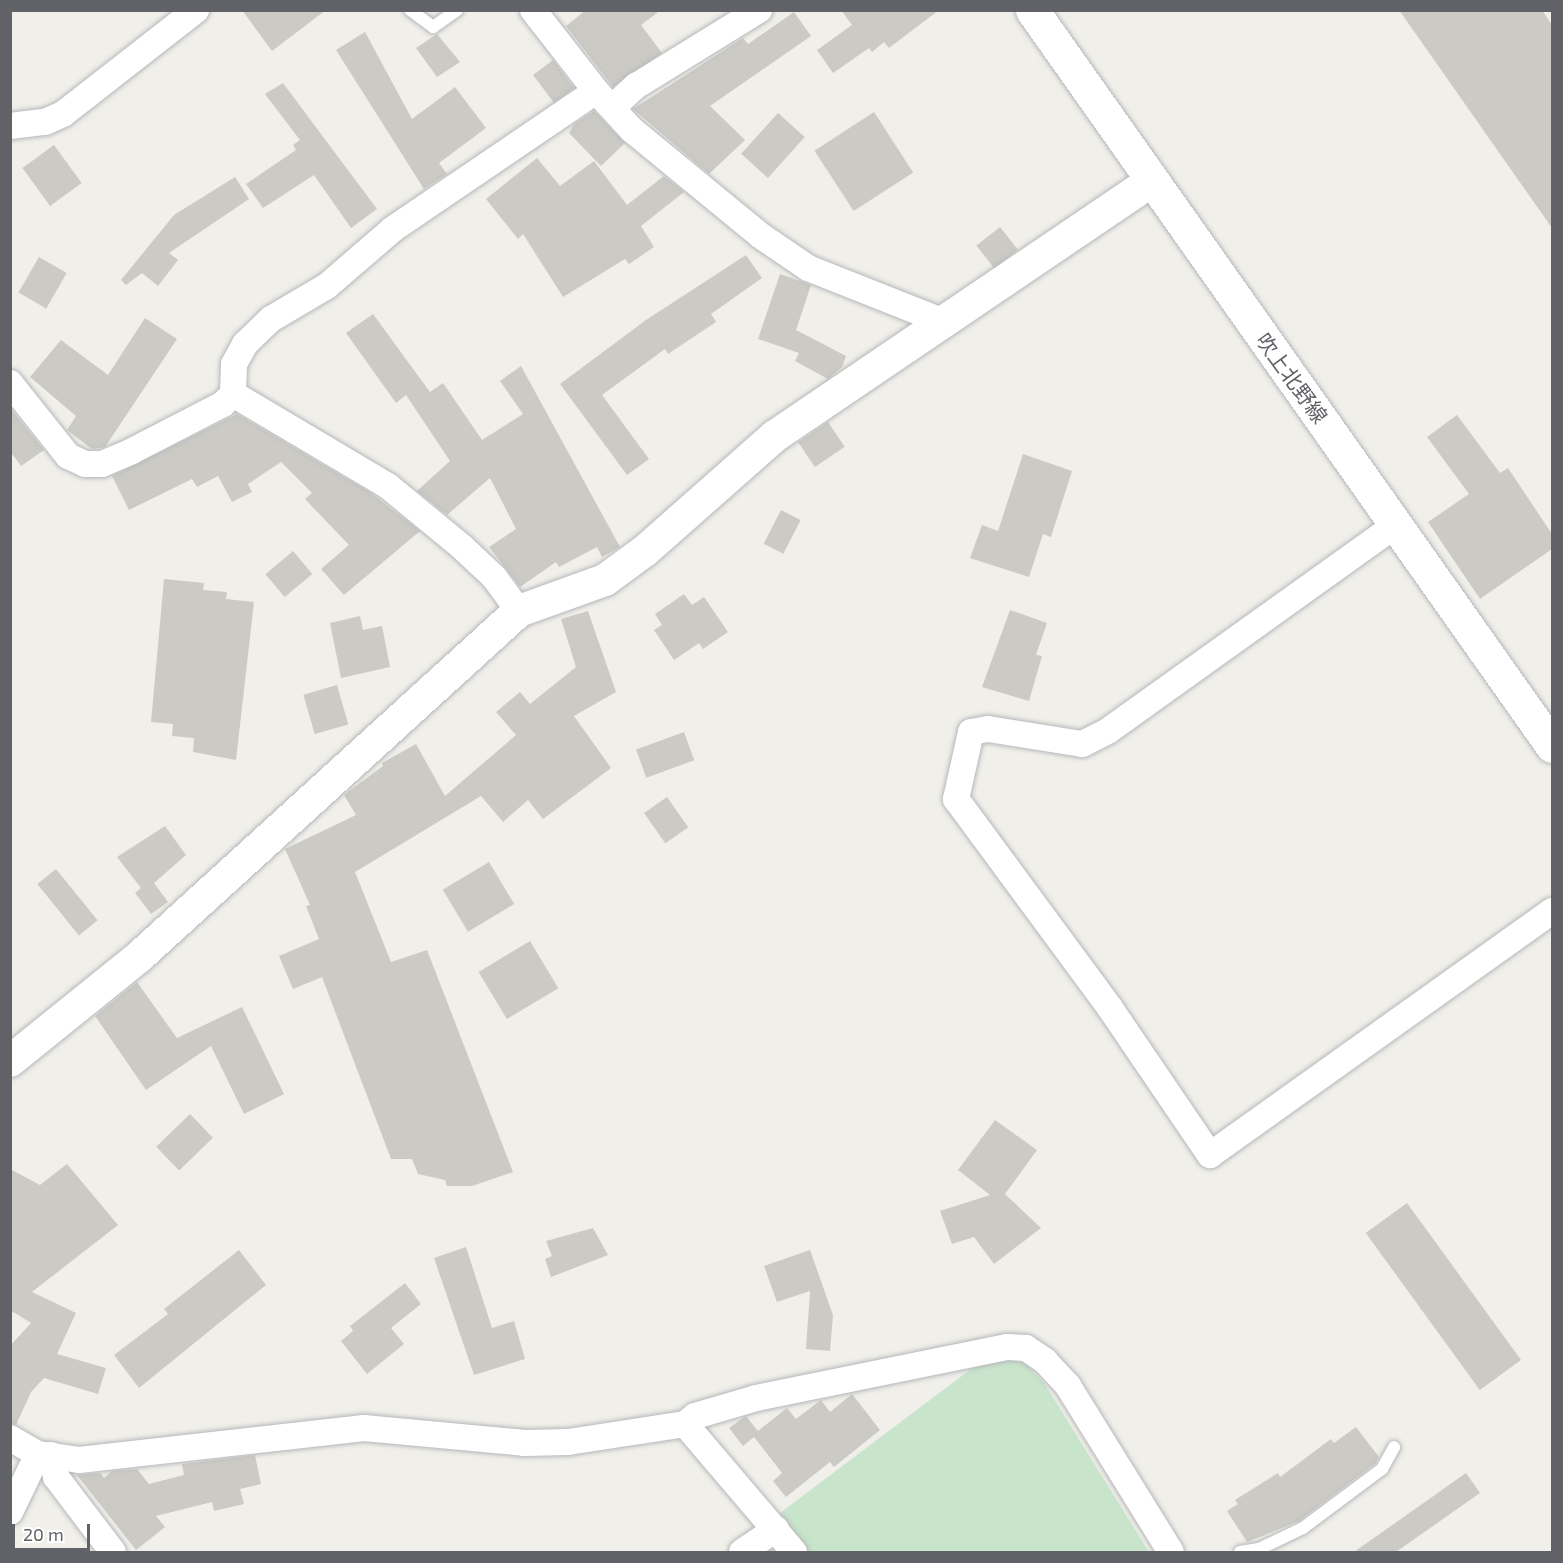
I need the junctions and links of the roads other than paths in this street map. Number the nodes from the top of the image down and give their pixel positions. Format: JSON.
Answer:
{"nodes":[{"id":1,"x":196,"y":10,"type":"edge"},
{"id":2,"x":410,"y":10,"type":"edge"},
{"id":3,"x":457,"y":10,"type":"edge"},
{"id":4,"x":533,"y":10,"type":"edge"},
{"id":5,"x":759,"y":10,"type":"edge"},
{"id":6,"x":1032,"y":10,"type":"edge"},
{"id":7,"x":604,"y":100,"type":"junction"},
{"id":8,"x":10,"y":126,"type":"edge"},
{"id":9,"x":1150,"y":182,"type":"junction"},
{"id":10,"x":942,"y":321,"type":"junction"},
{"id":11,"x":10,"y":383,"type":"edge"},
{"id":12,"x":233,"y":394,"type":"junction"},
{"id":13,"x":1397,"y":524,"type":"junction"},
{"id":14,"x":519,"y":611,"type":"junction"},
{"id":15,"x":1552,"y":746,"type":"edge"},
{"id":16,"x":1552,"y":911,"type":"edge"},
{"id":17,"x":10,"y":1061,"type":"edge"},
{"id":18,"x":685,"y":1424,"type":"junction"},
{"id":19,"x":10,"y":1438,"type":"edge"},
{"id":20,"x":1394,"y":1446,"type":"dead end"},
{"id":21,"x":44,"y":1455,"type":"junction"},
{"id":22,"x":10,"y":1512,"type":"edge"},
{"id":23,"x":776,"y":1529,"type":"junction"},
{"id":24,"x":113,"y":1552,"type":"edge"},
{"id":25,"x":742,"y":1552,"type":"edge"},
{"id":26,"x":794,"y":1552,"type":"edge"},
{"id":27,"x":1171,"y":1552,"type":"edge"},
{"id":28,"x":1240,"y":1552,"type":"edge"}],
"edges":[{"from":1,"to":8,"type":"street"},
{"from":2,"to":3,"type":"lane"},
{"from":4,"to":7,"type":"street"},
{"from":5,"to":7,"type":"street"},
{"from":6,"to":9,"type":"main road","name":"吹上北野線"},
{"from":7,"to":10,"type":"street"},
{"from":7,"to":12,"type":"street"},
{"from":9,"to":10,"type":"street"},
{"from":9,"to":13,"type":"main road","name":"吹上北野線"},
{"from":10,"to":14,"type":"street"},
{"from":11,"to":12,"type":"street"},
{"from":12,"to":14,"type":"street"},
{"from":13,"to":15,"type":"main road","name":"吹上北野線"},
{"from":13,"to":16,"type":"street"},
{"from":14,"to":17,"type":"street"},
{"from":18,"to":21,"type":"street"},
{"from":18,"to":23,"type":"street"},
{"from":18,"to":27,"type":"street"},
{"from":19,"to":21,"type":"street"},
{"from":20,"to":28,"type":"lane"},
{"from":21,"to":22,"type":"street"},
{"from":21,"to":24,"type":"street"},
{"from":23,"to":25,"type":"street"},
{"from":23,"to":26,"type":"street"}]}
